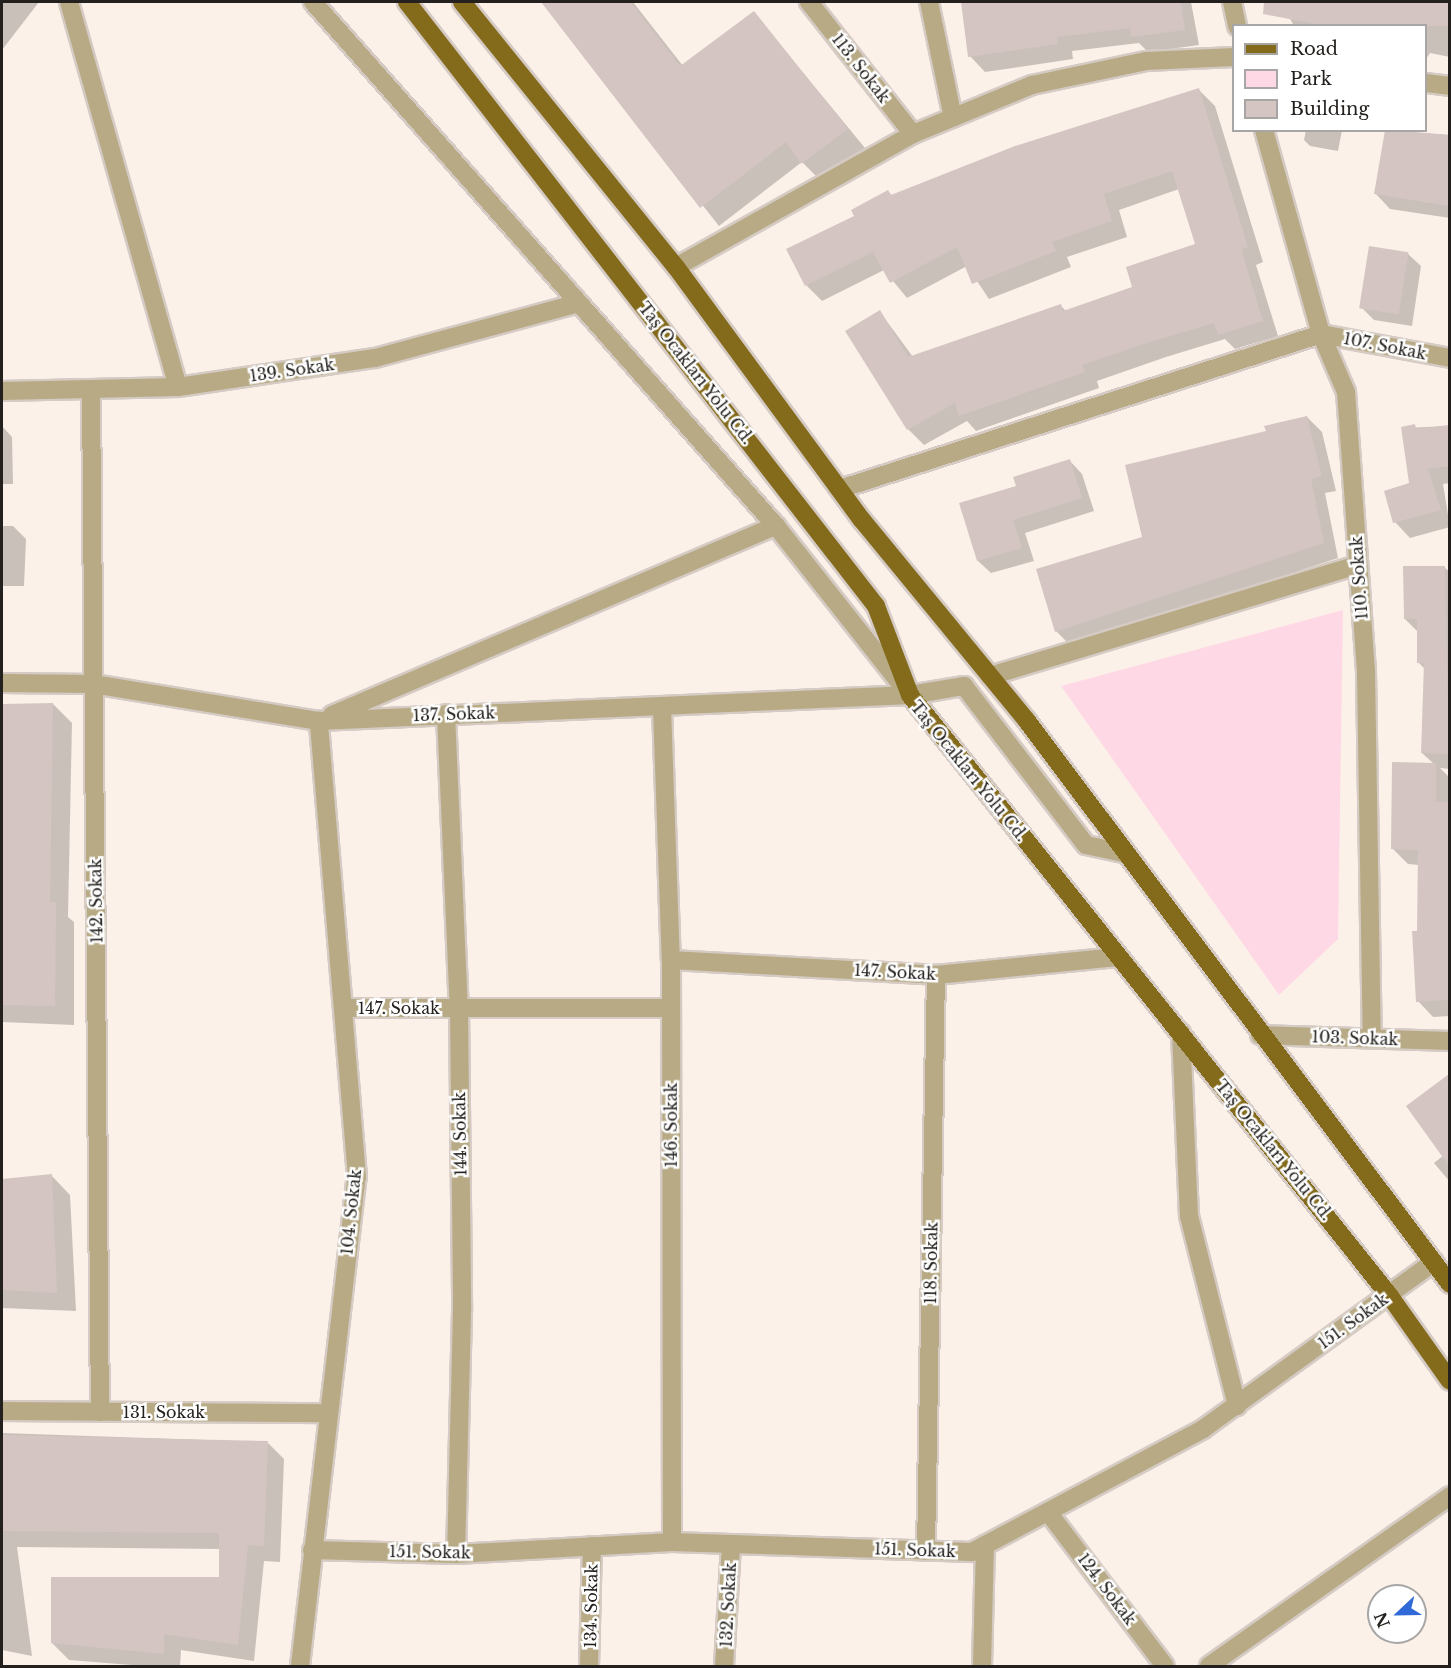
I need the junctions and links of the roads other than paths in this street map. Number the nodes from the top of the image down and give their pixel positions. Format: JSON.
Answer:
{"nodes":[{"id":1,"x":69,"y":2,"type":"edge"},
{"id":2,"x":313,"y":2,"type":"edge"},
{"id":3,"x":407,"y":2,"type":"edge"},
{"id":4,"x":462,"y":2,"type":"edge"},
{"id":5,"x":809,"y":2,"type":"edge"},
{"id":6,"x":929,"y":2,"type":"edge"},
{"id":7,"x":1232,"y":2,"type":"edge"},
{"id":8,"x":1237,"y":24,"type":"edge"},
{"id":9,"x":1232,"y":57,"type":"edge"},
{"id":10,"x":1427,"y":83,"type":"edge"},
{"id":11,"x":1449,"y":86,"type":"edge"},
{"id":12,"x":953,"y":118,"type":"junction"},
{"id":13,"x":1265,"y":132,"type":"edge"},
{"id":14,"x":913,"y":134,"type":"junction"},
{"id":15,"x":676,"y":267,"type":"junction"},
{"id":16,"x":575,"y":303,"type":"junction"},
{"id":17,"x":1321,"y":334,"type":"junction"},
{"id":18,"x":1449,"y":358,"type":"edge"},
{"id":19,"x":178,"y":387,"type":"junction"},
{"id":20,"x":91,"y":390,"type":"junction"},
{"id":21,"x":2,"y":391,"type":"edge"},
{"id":22,"x":840,"y":489,"type":"junction"},
{"id":23,"x":776,"y":526,"type":"junction"},
{"id":24,"x":1358,"y":566,"type":"junction"},
{"id":25,"x":990,"y":676,"type":"junction"},
{"id":26,"x":2,"y":684,"type":"edge"},
{"id":27,"x":93,"y":684,"type":"junction"},
{"id":28,"x":910,"y":695,"type":"junction"},
{"id":29,"x":662,"y":708,"type":"junction"},
{"id":30,"x":446,"y":714,"type":"junction"},
{"id":31,"x":319,"y":721,"type":"junction"},
{"id":32,"x":1125,"y":853,"type":"junction"},
{"id":33,"x":1117,"y":957,"type":"junction"},
{"id":34,"x":671,"y":960,"type":"junction"},
{"id":35,"x":936,"y":975,"type":"junction"},
{"id":36,"x":343,"y":1008,"type":"junction"},
{"id":37,"x":459,"y":1008,"type":"junction"},
{"id":38,"x":671,"y":1008,"type":"junction"},
{"id":39,"x":1181,"y":1033,"type":"junction"},
{"id":40,"x":1260,"y":1035,"type":"junction"},
{"id":41,"x":1372,"y":1038,"type":"junction"},
{"id":42,"x":1449,"y":1041,"type":"edge"},
{"id":43,"x":1434,"y":1262,"type":"junction"},
{"id":44,"x":1449,"y":1284,"type":"edge"},
{"id":45,"x":1389,"y":1295,"type":"junction"},
{"id":46,"x":1449,"y":1381,"type":"edge"},
{"id":47,"x":1237,"y":1406,"type":"junction"},
{"id":48,"x":2,"y":1411,"type":"edge"},
{"id":49,"x":100,"y":1412,"type":"junction"},
{"id":50,"x":326,"y":1413,"type":"junction"},
{"id":51,"x":1449,"y":1496,"type":"edge"},
{"id":52,"x":1048,"y":1512,"type":"junction"},
{"id":53,"x":672,"y":1542,"type":"junction"},
{"id":54,"x":731,"y":1544,"type":"junction"},
{"id":55,"x":985,"y":1545,"type":"junction"},
{"id":56,"x":592,"y":1546,"type":"junction"},
{"id":57,"x":312,"y":1550,"type":"junction"},
{"id":58,"x":926,"y":1551,"type":"junction"},
{"id":59,"x":456,"y":1554,"type":"junction"},
{"id":60,"x":300,"y":1666,"type":"edge"},
{"id":61,"x":589,"y":1666,"type":"edge"},
{"id":62,"x":724,"y":1666,"type":"edge"},
{"id":63,"x":981,"y":1666,"type":"edge"},
{"id":64,"x":1165,"y":1666,"type":"edge"},
{"id":65,"x":1209,"y":1666,"type":"edge"}],
"edges":[{"from":1,"to":19,"type":"street"},
{"from":2,"to":16,"type":"street"},
{"from":3,"to":28,"type":"main road","name":"Taş Ocakları Yolu Cd."},
{"from":4,"to":15,"type":"main road"},
{"from":5,"to":14,"type":"street","name":"113. Sokak"},
{"from":6,"to":12,"type":"street"},
{"from":7,"to":8,"type":"street"},
{"from":9,"to":12,"type":"street"},
{"from":10,"to":11,"type":"street"},
{"from":12,"to":14,"type":"street"},
{"from":13,"to":17,"type":"street","name":"110. Sokak"},
{"from":14,"to":15,"type":"street"},
{"from":15,"to":22,"type":"main road"},
{"from":16,"to":19,"type":"street","name":"139. Sokak"},
{"from":16,"to":23,"type":"street"},
{"from":17,"to":18,"type":"street","name":"107. Sokak"},
{"from":17,"to":22,"type":"street"},
{"from":17,"to":24,"type":"street","name":"110. Sokak"},
{"from":19,"to":20,"type":"street","name":"139. Sokak"},
{"from":20,"to":21,"type":"street","name":"139. Sokak"},
{"from":20,"to":27,"type":"street","name":"142. Sokak"},
{"from":22,"to":25,"type":"main road"},
{"from":23,"to":28,"type":"street"},
{"from":23,"to":31,"type":"street"},
{"from":24,"to":25,"type":"street"},
{"from":24,"to":41,"type":"street","name":"110. Sokak"},
{"from":25,"to":32,"type":"main road"},
{"from":26,"to":27,"type":"street","name":"137. Sokak"},
{"from":27,"to":31,"type":"street","name":"137. Sokak"},
{"from":27,"to":49,"type":"street","name":"142. Sokak"},
{"from":28,"to":29,"type":"street","name":"137. Sokak"},
{"from":28,"to":32,"type":"street","name":"137. Sokak"},
{"from":28,"to":33,"type":"main road","name":"Taş Ocakları Yolu Cd."},
{"from":29,"to":30,"type":"street","name":"137. Sokak"},
{"from":29,"to":34,"type":"street","name":"146. Sokak"},
{"from":30,"to":31,"type":"street","name":"137. Sokak"},
{"from":30,"to":37,"type":"street","name":"144. Sokak"},
{"from":31,"to":36,"type":"street","name":"104. Sokak"},
{"from":32,"to":40,"type":"main road"},
{"from":33,"to":35,"type":"street","name":"147. Sokak"},
{"from":33,"to":39,"type":"main road","name":"Taş Ocakları Yolu Cd."},
{"from":34,"to":35,"type":"street","name":"147. Sokak"},
{"from":34,"to":38,"type":"street","name":"146. Sokak"},
{"from":35,"to":58,"type":"street","name":"118. Sokak"},
{"from":36,"to":37,"type":"street","name":"147. Sokak"},
{"from":36,"to":50,"type":"street","name":"104. Sokak"},
{"from":37,"to":38,"type":"street","name":"147. Sokak"},
{"from":37,"to":59,"type":"street","name":"144. Sokak"},
{"from":38,"to":53,"type":"street","name":"146. Sokak"},
{"from":39,"to":45,"type":"main road","name":"Taş Ocakları Yolu Cd."},
{"from":39,"to":47,"type":"street"},
{"from":40,"to":41,"type":"street","name":"103. Sokak"},
{"from":40,"to":43,"type":"main road"},
{"from":41,"to":42,"type":"street","name":"103. Sokak"},
{"from":43,"to":44,"type":"main road"},
{"from":43,"to":45,"type":"street","name":"151. Sokak"},
{"from":45,"to":46,"type":"main road","name":"Taş Ocakları Yolu Cd."},
{"from":45,"to":47,"type":"street","name":"151. Sokak"},
{"from":47,"to":52,"type":"street","name":"151. Sokak"},
{"from":48,"to":49,"type":"street","name":"131. Sokak"},
{"from":49,"to":50,"type":"street","name":"131. Sokak"},
{"from":50,"to":57,"type":"street","name":"104. Sokak"},
{"from":51,"to":65,"type":"street"},
{"from":52,"to":55,"type":"street","name":"151. Sokak"},
{"from":52,"to":64,"type":"street","name":"124. Sokak"},
{"from":53,"to":54,"type":"street","name":"151. Sokak"},
{"from":53,"to":56,"type":"street","name":"151. Sokak"},
{"from":54,"to":58,"type":"street","name":"151. Sokak"},
{"from":54,"to":62,"type":"street","name":"132. Sokak"},
{"from":55,"to":58,"type":"street","name":"151. Sokak"},
{"from":55,"to":63,"type":"street"},
{"from":56,"to":59,"type":"street","name":"151. Sokak"},
{"from":56,"to":61,"type":"street","name":"134. Sokak"},
{"from":57,"to":59,"type":"street","name":"151. Sokak"},
{"from":57,"to":60,"type":"street","name":"104. Sokak"}]}
